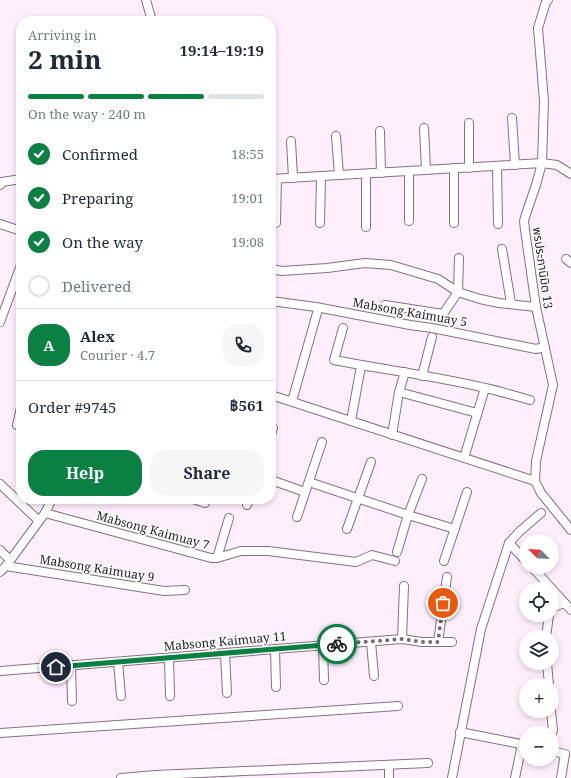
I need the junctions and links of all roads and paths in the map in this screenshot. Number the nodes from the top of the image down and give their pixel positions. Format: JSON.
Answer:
{"nodes":[{"id":1,"x":146,"y":0,"type":"edge"},
{"id":2,"x":548,"y":0,"type":"edge"},
{"id":3,"x":151,"y":16,"type":"edge"},
{"id":4,"x":512,"y":118,"type":"dead end"},
{"id":5,"x":469,"y":123,"type":"dead end"},
{"id":6,"x":424,"y":128,"type":"dead end"},
{"id":7,"x":380,"y":131,"type":"dead end"},
{"id":8,"x":336,"y":136,"type":"dead end"},
{"id":9,"x":291,"y":141,"type":"dead end"},
{"id":10,"x":542,"y":163,"type":"junction"},
{"id":11,"x":515,"y":165,"type":"junction"},
{"id":12,"x":497,"y":166,"type":"junction"},
{"id":13,"x":454,"y":168,"type":"junction"},
{"id":14,"x":468,"y":168,"type":"junction"},
{"id":15,"x":426,"y":170,"type":"junction"},
{"id":16,"x":409,"y":171,"type":"junction"},
{"id":17,"x":381,"y":173,"type":"junction"},
{"id":18,"x":366,"y":174,"type":"junction"},
{"id":19,"x":571,"y":174,"type":"edge"},
{"id":20,"x":339,"y":175,"type":"junction"},
{"id":21,"x":321,"y":176,"type":"junction"},
{"id":22,"x":293,"y":178,"type":"junction"},
{"id":23,"x":276,"y":179,"type":"edge"},
{"id":24,"x":16,"y":180,"type":"edge"},
{"id":25,"x":0,"y":185,"type":"edge"},
{"id":26,"x":409,"y":221,"type":"dead end"},
{"id":27,"x":320,"y":223,"type":"dead end"},
{"id":28,"x":454,"y":223,"type":"dead end"},
{"id":29,"x":0,"y":224,"type":"edge"},
{"id":30,"x":498,"y":224,"type":"dead end"},
{"id":31,"x":366,"y":226,"type":"dead end"},
{"id":32,"x":16,"y":229,"type":"edge"},
{"id":33,"x":502,"y":249,"type":"dead end"},
{"id":34,"x":459,"y":258,"type":"dead end"},
{"id":35,"x":276,"y":270,"type":"edge"},
{"id":36,"x":16,"y":279,"type":"edge"},
{"id":37,"x":458,"y":292,"type":"junction"},
{"id":38,"x":276,"y":302,"type":"edge"},
{"id":39,"x":511,"y":303,"type":"junction"},
{"id":40,"x":385,"y":305,"type":"dead end"},
{"id":41,"x":536,"y":307,"type":"junction"},
{"id":42,"x":317,"y":313,"type":"dead end"},
{"id":43,"x":0,"y":322,"type":"edge"},
{"id":44,"x":343,"y":328,"type":"dead end"},
{"id":45,"x":432,"y":337,"type":"dead end"},
{"id":46,"x":545,"y":347,"type":"junction"},
{"id":47,"x":361,"y":366,"type":"junction"},
{"id":48,"x":405,"y":372,"type":"junction"},
{"id":49,"x":422,"y":376,"type":"junction"},
{"id":50,"x":484,"y":388,"type":"junction"},
{"id":51,"x":399,"y":392,"type":"junction"},
{"id":52,"x":276,"y":397,"type":"edge"},
{"id":53,"x":530,"y":400,"type":"dead end"},
{"id":54,"x":292,"y":402,"type":"junction"},
{"id":55,"x":477,"y":413,"type":"junction"},
{"id":56,"x":351,"y":421,"type":"junction"},
{"id":57,"x":392,"y":435,"type":"junction"},
{"id":58,"x":322,"y":442,"type":"dead end"},
{"id":59,"x":464,"y":458,"type":"junction"},
{"id":60,"x":371,"y":462,"type":"dead end"},
{"id":61,"x":422,"y":479,"type":"dead end"},
{"id":62,"x":536,"y":481,"type":"junction"},
{"id":63,"x":276,"y":482,"type":"edge"},
{"id":64,"x":309,"y":482,"type":"junction"},
{"id":65,"x":0,"y":484,"type":"edge"},
{"id":66,"x":306,"y":492,"type":"junction"},
{"id":67,"x":467,"y":492,"type":"dead end"},
{"id":68,"x":358,"y":498,"type":"junction"},
{"id":69,"x":16,"y":499,"type":"edge"},
{"id":70,"x":21,"y":504,"type":"edge"},
{"id":71,"x":50,"y":504,"type":"edge"},
{"id":72,"x":45,"y":513,"type":"junction"},
{"id":73,"x":541,"y":513,"type":"dead end"},
{"id":74,"x":408,"y":515,"type":"junction"},
{"id":75,"x":298,"y":517,"type":"dead end"},
{"id":76,"x":230,"y":518,"type":"dead end"},
{"id":77,"x":39,"y":521,"type":"junction"},
{"id":78,"x":347,"y":529,"type":"dead end"},
{"id":79,"x":455,"y":529,"type":"junction"},
{"id":80,"x":571,"y":530,"type":"edge"},
{"id":81,"x":509,"y":543,"type":"junction"},
{"id":82,"x":0,"y":550,"type":"edge"},
{"id":83,"x":397,"y":552,"type":"dead end"},
{"id":84,"x":519,"y":554,"type":"edge"},
{"id":85,"x":217,"y":558,"type":"junction"},
{"id":86,"x":395,"y":561,"type":"dead end"},
{"id":87,"x":444,"y":561,"type":"dead end"},
{"id":88,"x":5,"y":566,"type":"edge"},
{"id":89,"x":538,"y":574,"type":"edge"},
{"id":90,"x":447,"y":577,"type":"dead end"},
{"id":91,"x":546,"y":582,"type":"edge"},
{"id":92,"x":404,"y":586,"type":"dead end"},
{"id":93,"x":185,"y":590,"type":"dead end"},
{"id":94,"x":559,"y":597,"type":"edge"},
{"id":95,"x":564,"y":603,"type":"junction"},
{"id":96,"x":559,"y":605,"type":"edge"},
{"id":97,"x":571,"y":610,"type":"edge"},
{"id":98,"x":402,"y":639,"type":"junction"},
{"id":99,"x":371,"y":642,"type":"junction"},
{"id":100,"x":438,"y":642,"type":"junction"},
{"id":101,"x":452,"y":642,"type":"dead end"},
{"id":102,"x":323,"y":646,"type":"junction"},
{"id":103,"x":275,"y":650,"type":"junction"},
{"id":104,"x":225,"y":654,"type":"junction"},
{"id":105,"x":169,"y":658,"type":"junction"},
{"id":106,"x":118,"y":662,"type":"junction"},
{"id":107,"x":71,"y":666,"type":"junction"},
{"id":108,"x":0,"y":671,"type":"edge"},
{"id":109,"x":374,"y":676,"type":"dead end"},
{"id":110,"x":324,"y":680,"type":"dead end"},
{"id":111,"x":276,"y":687,"type":"dead end"},
{"id":112,"x":227,"y":693,"type":"dead end"},
{"id":113,"x":121,"y":696,"type":"dead end"},
{"id":114,"x":170,"y":696,"type":"dead end"},
{"id":115,"x":72,"y":701,"type":"dead end"},
{"id":116,"x":398,"y":706,"type":"dead end"},
{"id":117,"x":460,"y":732,"type":"junction"},
{"id":118,"x":0,"y":733,"type":"edge"},
{"id":119,"x":519,"y":743,"type":"edge"},
{"id":120,"x":559,"y":753,"type":"edge"},
{"id":121,"x":428,"y":763,"type":"dead end"},
{"id":122,"x":519,"y":763,"type":"edge"},
{"id":123,"x":389,"y":765,"type":"junction"},
{"id":124,"x":293,"y":769,"type":"junction"},
{"id":125,"x":197,"y":776,"type":"edge"},
{"id":126,"x":121,"y":778,"type":"edge"},
{"id":127,"x":293,"y":778,"type":"edge"},
{"id":128,"x":389,"y":778,"type":"edge"},
{"id":129,"x":452,"y":778,"type":"edge"},
{"id":130,"x":515,"y":778,"type":"edge"},
{"id":131,"x":561,"y":778,"type":"edge"}],
"edges":[{"from":1,"to":3,"type":"street"},
{"from":2,"to":10,"type":"street","name":"พรประภานิมิต 13"},
{"from":4,"to":11,"type":"street"},
{"from":5,"to":14,"type":"street"},
{"from":6,"to":15,"type":"street"},
{"from":7,"to":17,"type":"street"},
{"from":8,"to":20,"type":"street"},
{"from":9,"to":22,"type":"street"},
{"from":10,"to":11,"type":"street"},
{"from":10,"to":19,"type":"street"},
{"from":10,"to":41,"type":"street","name":"พรประภานิมิต 13"},
{"from":11,"to":12,"type":"street"},
{"from":12,"to":14,"type":"street"},
{"from":12,"to":30,"type":"street"},
{"from":13,"to":14,"type":"street"},
{"from":13,"to":15,"type":"street"},
{"from":13,"to":28,"type":"street"},
{"from":15,"to":16,"type":"street"},
{"from":16,"to":17,"type":"street"},
{"from":16,"to":26,"type":"street"},
{"from":17,"to":18,"type":"street"},
{"from":18,"to":20,"type":"street"},
{"from":18,"to":31,"type":"street"},
{"from":20,"to":21,"type":"street"},
{"from":21,"to":22,"type":"street"},
{"from":21,"to":27,"type":"street"},
{"from":22,"to":23,"type":"street"},
{"from":24,"to":25,"type":"street"},
{"from":29,"to":32,"type":"street"},
{"from":33,"to":39,"type":"street"},
{"from":34,"to":37,"type":"street"},
{"from":35,"to":37,"type":"street"},
{"from":36,"to":43,"type":"street"},
{"from":37,"to":39,"type":"street"},
{"from":37,"to":40,"type":"street"},
{"from":38,"to":46,"type":"street","name":"Mabsong Kaimuay 5"},
{"from":39,"to":41,"type":"street"},
{"from":41,"to":46,"type":"street","name":"พรประภานิมิต 13"},
{"from":42,"to":54,"type":"street"},
{"from":44,"to":47,"type":"street"},
{"from":45,"to":49,"type":"street"},
{"from":46,"to":62,"type":"street","name":"พรประภานิมิต 13"},
{"from":47,"to":48,"type":"street"},
{"from":47,"to":56,"type":"street"},
{"from":48,"to":49,"type":"street"},
{"from":48,"to":51,"type":"street"},
{"from":49,"to":50,"type":"street"},
{"from":50,"to":53,"type":"street"},
{"from":50,"to":55,"type":"street"},
{"from":51,"to":55,"type":"street"},
{"from":51,"to":57,"type":"street"},
{"from":52,"to":54,"type":"street"},
{"from":54,"to":56,"type":"street"},
{"from":55,"to":59,"type":"street"},
{"from":56,"to":57,"type":"street"},
{"from":57,"to":59,"type":"street"},
{"from":58,"to":64,"type":"street"},
{"from":59,"to":62,"type":"street"},
{"from":60,"to":68,"type":"street"},
{"from":61,"to":74,"type":"street"},
{"from":62,"to":80,"type":"street","name":"พรประภานิมิต 13"},
{"from":63,"to":66,"type":"street"},
{"from":64,"to":66,"type":"street"},
{"from":64,"to":68,"type":"street"},
{"from":65,"to":69,"type":"street"},
{"from":66,"to":75,"type":"street"},
{"from":67,"to":79,"type":"street"},
{"from":68,"to":74,"type":"street"},
{"from":68,"to":78,"type":"street"},
{"from":70,"to":77,"type":"street"},
{"from":71,"to":72,"type":"street"},
{"from":72,"to":77,"type":"street"},
{"from":72,"to":85,"type":"street","name":"Mabsong Kaimuay 7"},
{"from":73,"to":81,"type":"street"},
{"from":74,"to":79,"type":"street"},
{"from":74,"to":83,"type":"street"},
{"from":76,"to":85,"type":"street"},
{"from":77,"to":88,"type":"street"},
{"from":79,"to":87,"type":"street"},
{"from":81,"to":84,"type":"street"},
{"from":81,"to":117,"type":"street"},
{"from":82,"to":88,"type":"street"},
{"from":85,"to":86,"type":"street","name":"Mabsong Kaimuay 7"},
{"from":88,"to":93,"type":"street","name":"Mabsong Kaimuay 9"},
{"from":89,"to":91,"type":"street"},
{"from":90,"to":100,"type":"street"},
{"from":92,"to":98,"type":"street"},
{"from":94,"to":95,"type":"street"},
{"from":95,"to":96,"type":"street"},
{"from":95,"to":97,"type":"street"},
{"from":98,"to":99,"type":"street","name":"Mabsong Kaimuay 11"},
{"from":98,"to":100,"type":"street","name":"Mabsong Kaimuay 11"},
{"from":99,"to":102,"type":"street","name":"Mabsong Kaimuay 11"},
{"from":99,"to":109,"type":"street"},
{"from":100,"to":101,"type":"street","name":"Mabsong Kaimuay 11"},
{"from":102,"to":103,"type":"street","name":"Mabsong Kaimuay 11"},
{"from":102,"to":110,"type":"street"},
{"from":103,"to":104,"type":"street","name":"Mabsong Kaimuay 11"},
{"from":103,"to":111,"type":"street"},
{"from":104,"to":105,"type":"street","name":"Mabsong Kaimuay 11"},
{"from":104,"to":112,"type":"street"},
{"from":105,"to":106,"type":"street","name":"Mabsong Kaimuay 11"},
{"from":105,"to":114,"type":"street"},
{"from":106,"to":107,"type":"street","name":"Mabsong Kaimuay 11"},
{"from":106,"to":113,"type":"street"},
{"from":107,"to":108,"type":"street","name":"Mabsong Kaimuay 11"},
{"from":107,"to":115,"type":"street"},
{"from":116,"to":118,"type":"street"},
{"from":117,"to":119,"type":"street"},
{"from":117,"to":129,"type":"street"},
{"from":120,"to":131,"type":"street"},
{"from":121,"to":123,"type":"street"},
{"from":122,"to":130,"type":"street"},
{"from":123,"to":124,"type":"street"},
{"from":123,"to":128,"type":"street"},
{"from":124,"to":125,"type":"street"},
{"from":124,"to":127,"type":"street"},
{"from":125,"to":126,"type":"street"}]}
